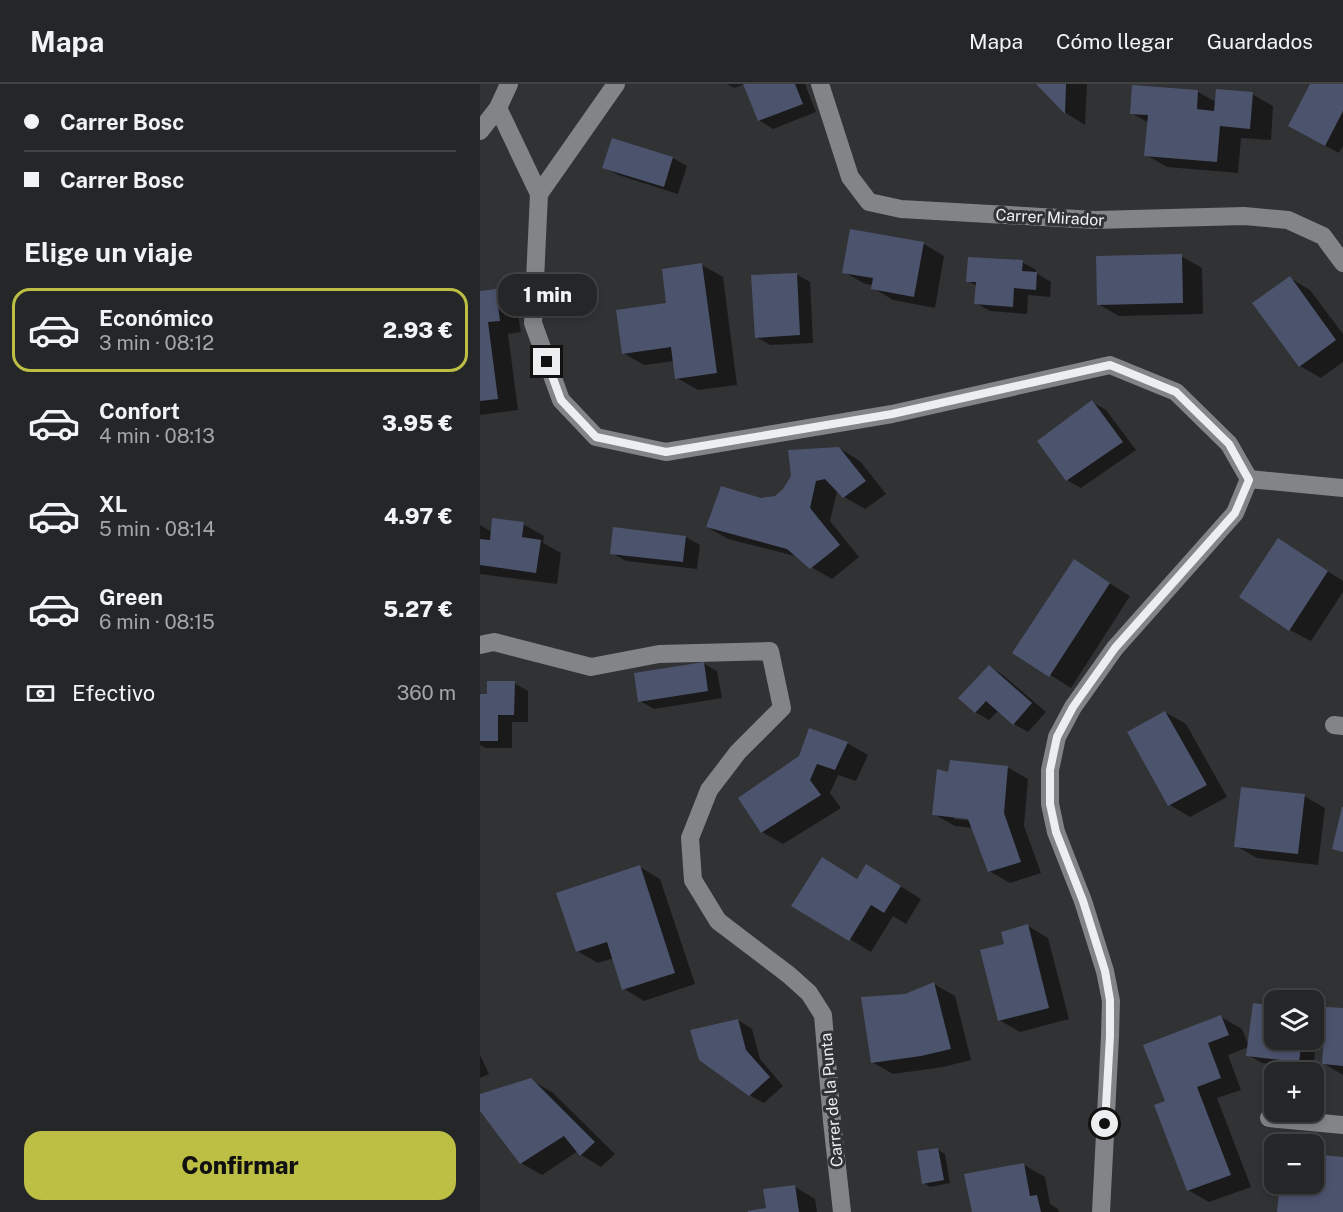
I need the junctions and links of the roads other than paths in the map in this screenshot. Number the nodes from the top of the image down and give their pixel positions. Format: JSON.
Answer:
{"nodes":[{"id":1,"x":509,"y":84,"type":"edge"},
{"id":2,"x":616,"y":84,"type":"edge"},
{"id":3,"x":820,"y":84,"type":"edge"},
{"id":4,"x":498,"y":108,"type":"junction"},
{"id":5,"x":480,"y":131,"type":"edge"},
{"id":6,"x":539,"y":194,"type":"junction"},
{"id":7,"x":1343,"y":263,"type":"edge"},
{"id":8,"x":1249,"y":480,"type":"junction"},
{"id":9,"x":1343,"y":488,"type":"edge"},
{"id":10,"x":480,"y":645,"type":"edge"},
{"id":11,"x":1311,"y":1122,"type":"edge"},
{"id":12,"x":1343,"y":1125,"type":"edge"},
{"id":13,"x":842,"y":1212,"type":"edge"},
{"id":14,"x":1101,"y":1212,"type":"edge"}],
"edges":[{"from":1,"to":4,"type":"street"},
{"from":2,"to":6,"type":"street"},
{"from":3,"to":7,"type":"street","name":"Carrer Mirador"},
{"from":4,"to":5,"type":"street"},
{"from":4,"to":6,"type":"street"},
{"from":6,"to":8,"type":"street"},
{"from":8,"to":9,"type":"street"},
{"from":8,"to":14,"type":"street"},
{"from":10,"to":13,"type":"street","name":"Carrer de la Punta"},
{"from":11,"to":12,"type":"street"}]}
